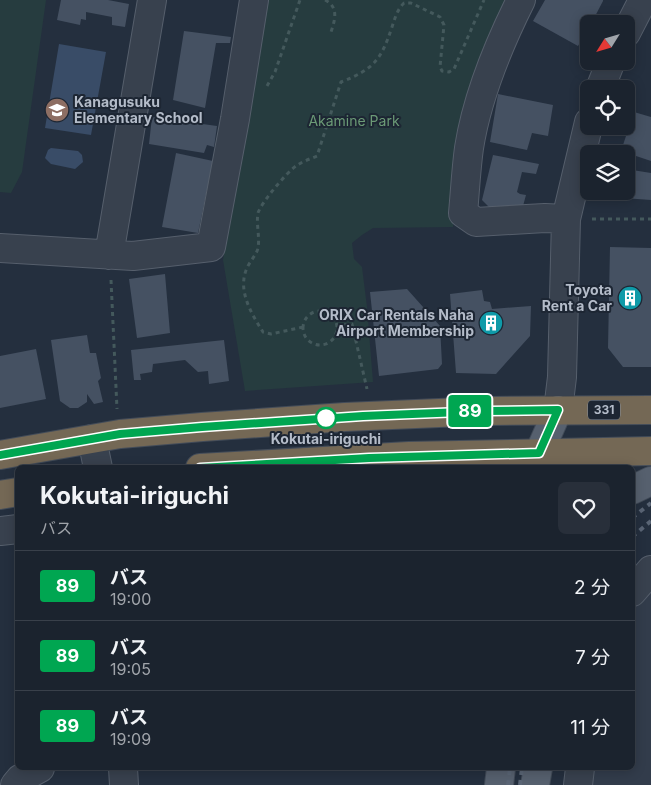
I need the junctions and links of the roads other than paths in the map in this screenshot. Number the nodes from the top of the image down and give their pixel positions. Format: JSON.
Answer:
{"nodes":[{"id":1,"x":152,"y":0,"type":"edge"},
{"id":2,"x":254,"y":0,"type":"edge"},
{"id":3,"x":521,"y":0,"type":"edge"},
{"id":4,"x":643,"y":0,"type":"edge"},
{"id":5,"x":635,"y":16,"type":"edge"},
{"id":6,"x":586,"y":135,"type":"edge"},
{"id":7,"x":566,"y":219,"type":"junction"},
{"id":8,"x":0,"y":248,"type":"edge"},
{"id":9,"x":109,"y":255,"type":"junction"},
{"id":10,"x":558,"y":410,"type":"junction"},
{"id":11,"x":651,"y":410,"type":"edge"},
{"id":12,"x":92,"y":439,"type":"junction"},
{"id":13,"x":651,"y":451,"type":"edge"},
{"id":14,"x":0,"y":455,"type":"edge"},
{"id":15,"x":538,"y":460,"type":"edge"},
{"id":16,"x":572,"y":460,"type":"edge"},
{"id":17,"x":97,"y":465,"type":"edge"},
{"id":18,"x":251,"y":465,"type":"edge"},
{"id":19,"x":651,"y":481,"type":"edge"},
{"id":20,"x":635,"y":489,"type":"edge"},
{"id":21,"x":15,"y":492,"type":"edge"},
{"id":22,"x":0,"y":495,"type":"edge"},
{"id":23,"x":15,"y":529,"type":"edge"},
{"id":24,"x":0,"y":531,"type":"edge"},
{"id":25,"x":651,"y":570,"type":"edge"},
{"id":26,"x":635,"y":589,"type":"edge"},
{"id":27,"x":36,"y":770,"type":"edge"},
{"id":28,"x":123,"y":770,"type":"edge"},
{"id":29,"x":502,"y":770,"type":"edge"},
{"id":30,"x":538,"y":770,"type":"edge"},
{"id":31,"x":580,"y":770,"type":"edge"},
{"id":32,"x":15,"y":785,"type":"edge"},
{"id":33,"x":124,"y":785,"type":"edge"},
{"id":34,"x":499,"y":785,"type":"edge"},
{"id":35,"x":535,"y":785,"type":"edge"},
{"id":36,"x":578,"y":785,"type":"edge"}],
"edges":[{"from":1,"to":9,"type":"street"},
{"from":2,"to":9,"type":"street"},
{"from":3,"to":7,"type":"street"},
{"from":4,"to":5,"type":"street"},
{"from":6,"to":7,"type":"street"},
{"from":7,"to":10,"type":"street"},
{"from":8,"to":9,"type":"street"},
{"from":10,"to":11,"type":"highway","number":"331"},
{"from":10,"to":12,"type":"highway","number":"331"},
{"from":10,"to":15,"type":"main road"},
{"from":10,"to":16,"type":"main road"},
{"from":12,"to":14,"type":"highway","number":"331"},
{"from":12,"to":17,"type":"street"},
{"from":13,"to":16,"type":"highway"},
{"from":15,"to":16,"type":"highway"},
{"from":15,"to":18,"type":"highway"},
{"from":19,"to":20,"type":"main road"},
{"from":21,"to":22,"type":"highway"},
{"from":23,"to":24,"type":"street"},
{"from":25,"to":26,"type":"street"},
{"from":27,"to":32,"type":"street"},
{"from":28,"to":33,"type":"street"},
{"from":29,"to":34,"type":"main road"},
{"from":30,"to":35,"type":"main road"},
{"from":31,"to":36,"type":"street"}]}
